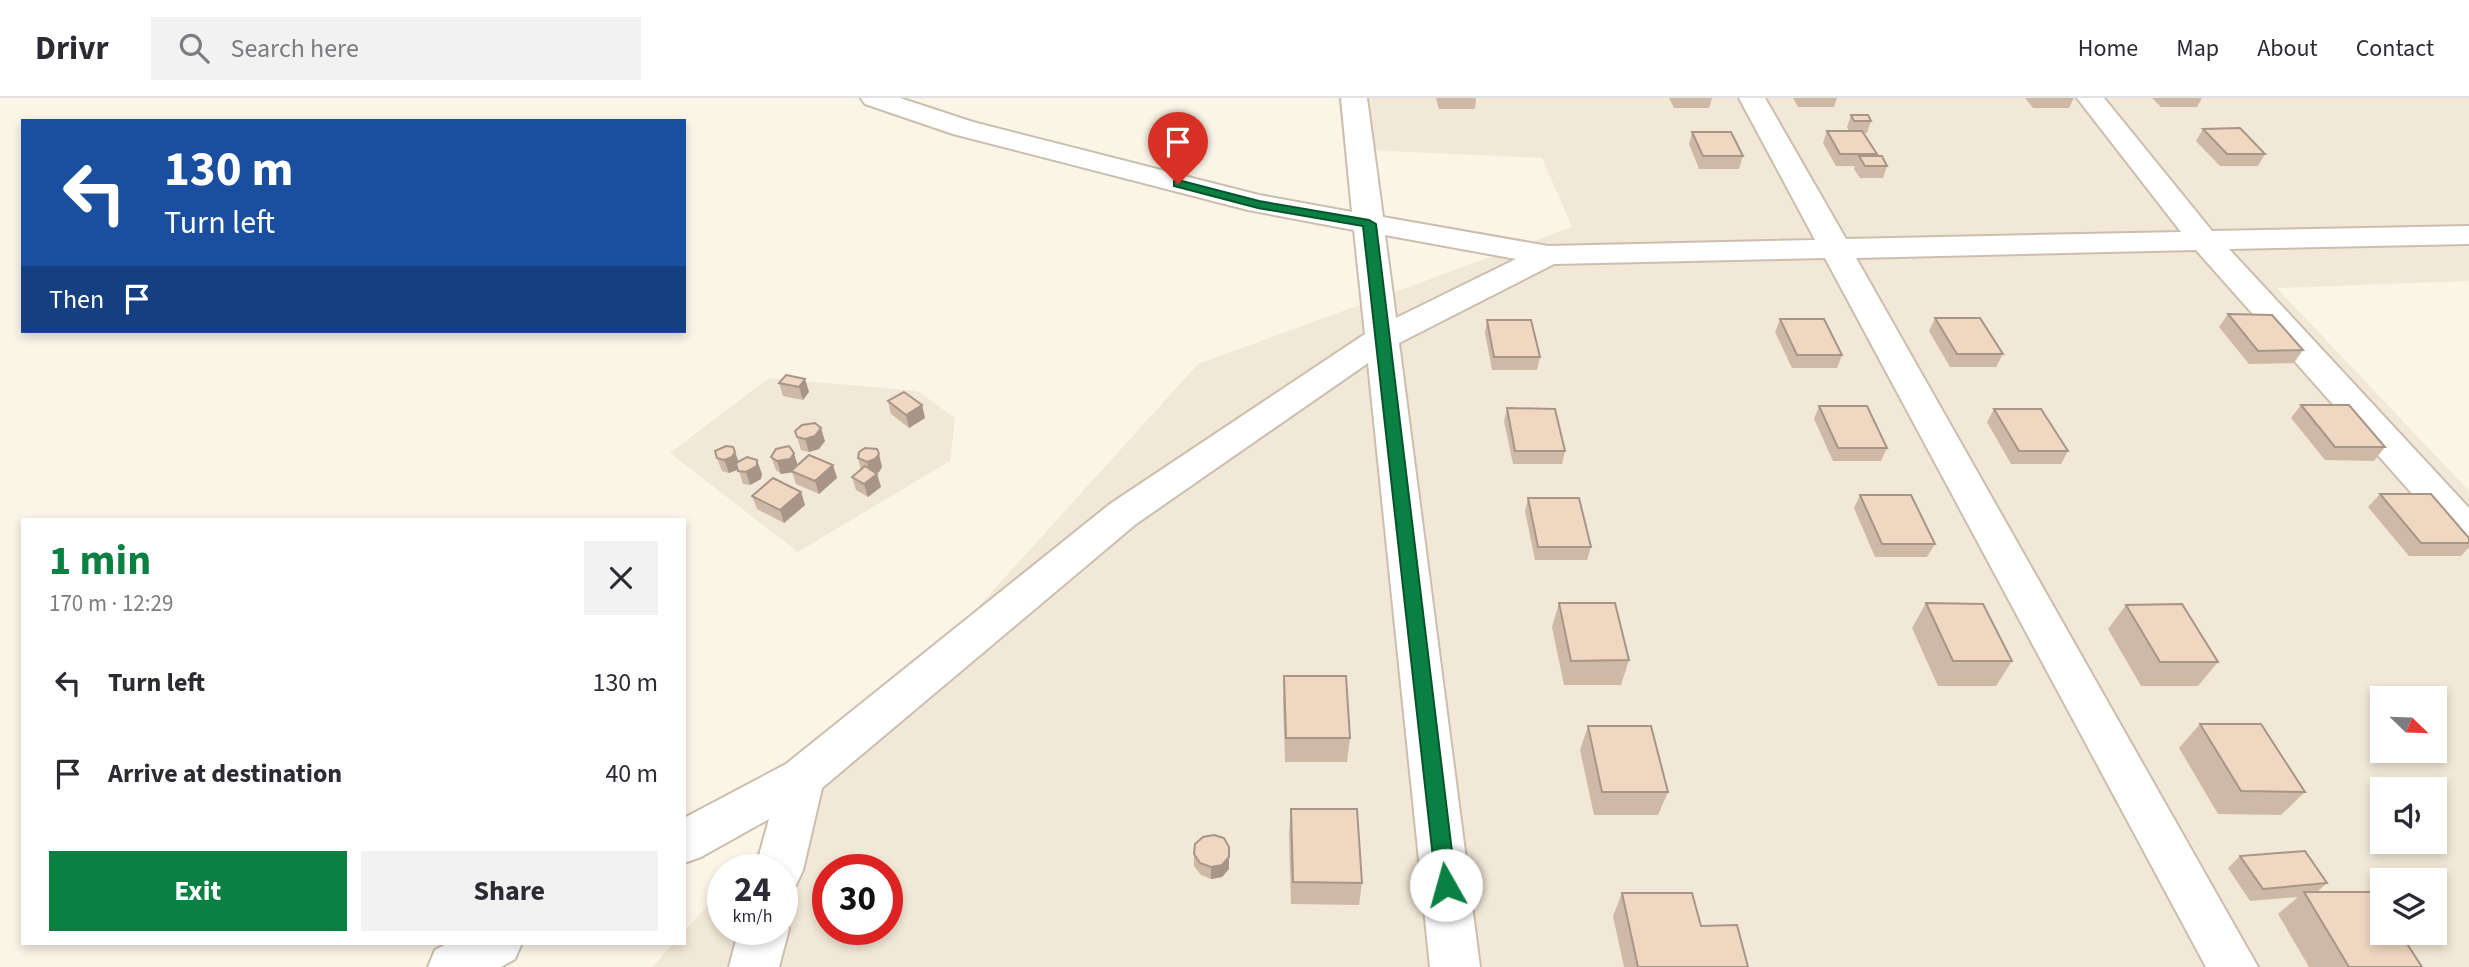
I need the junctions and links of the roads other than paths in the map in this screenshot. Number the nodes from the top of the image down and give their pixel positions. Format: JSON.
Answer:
{"nodes":[{"id":1,"x":874,"y":98,"type":"edge"},
{"id":2,"x":1354,"y":98,"type":"edge"},
{"id":3,"x":1752,"y":98,"type":"edge"},
{"id":4,"x":2090,"y":98,"type":"edge"},
{"id":5,"x":1369,"y":224,"type":"junction"},
{"id":6,"x":2469,"y":235,"type":"edge"},
{"id":7,"x":2204,"y":241,"type":"junction"},
{"id":8,"x":1835,"y":248,"type":"junction"},
{"id":9,"x":1548,"y":255,"type":"junction"},
{"id":10,"x":1382,"y":338,"type":"junction"},
{"id":11,"x":2469,"y":531,"type":"edge"},
{"id":12,"x":802,"y":778,"type":"junction"},
{"id":13,"x":686,"y":841,"type":"edge"},
{"id":14,"x":783,"y":854,"type":"edge"},
{"id":15,"x":493,"y":945,"type":"edge"},
{"id":16,"x":760,"y":945,"type":"edge"},
{"id":17,"x":453,"y":967,"type":"edge"},
{"id":18,"x":754,"y":967,"type":"edge"},
{"id":19,"x":1455,"y":967,"type":"edge"},
{"id":20,"x":2233,"y":967,"type":"edge"}],
"edges":[{"from":1,"to":5,"type":"street"},
{"from":2,"to":5,"type":"street"},
{"from":3,"to":8,"type":"street"},
{"from":4,"to":7,"type":"street"},
{"from":5,"to":9,"type":"street"},
{"from":5,"to":10,"type":"street"},
{"from":6,"to":7,"type":"street"},
{"from":7,"to":8,"type":"street"},
{"from":7,"to":11,"type":"street"},
{"from":8,"to":9,"type":"street"},
{"from":8,"to":20,"type":"street"},
{"from":9,"to":10,"type":"street"},
{"from":10,"to":12,"type":"street"},
{"from":10,"to":19,"type":"street"},
{"from":12,"to":13,"type":"street"},
{"from":12,"to":14,"type":"street"},
{"from":15,"to":17,"type":"street"},
{"from":16,"to":18,"type":"street"}]}
